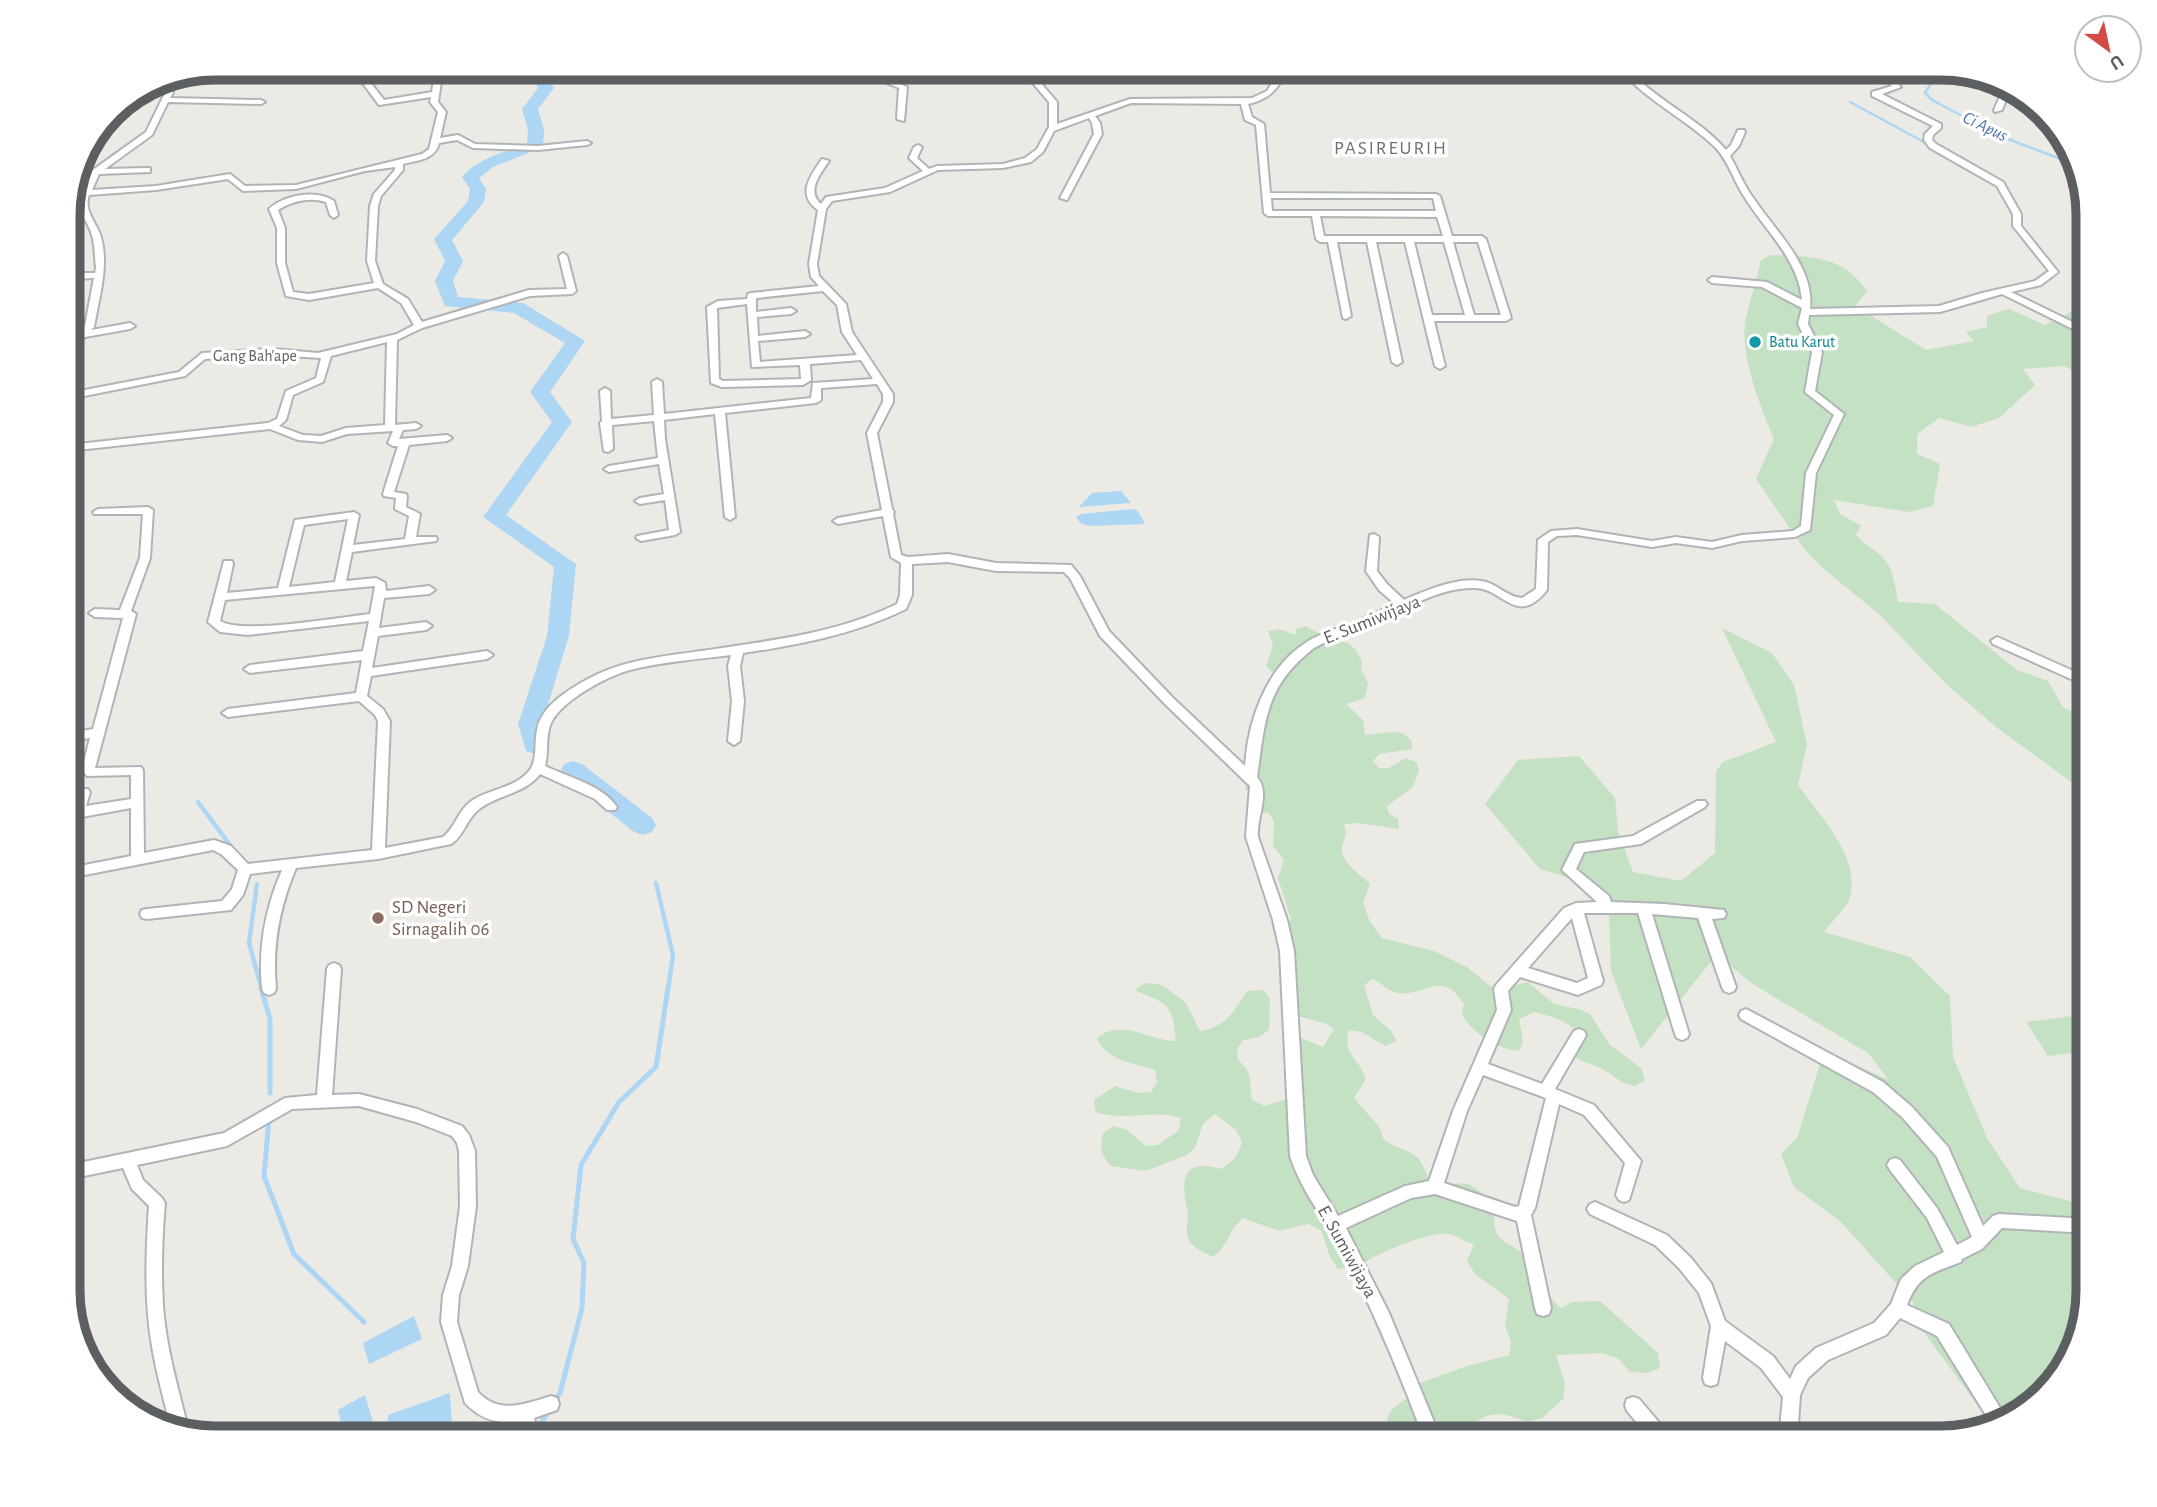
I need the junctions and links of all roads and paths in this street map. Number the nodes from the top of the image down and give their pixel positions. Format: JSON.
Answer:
{"nodes":[{"id":1,"x":367,"y":80,"type":"edge"},
{"id":2,"x":437,"y":80,"type":"edge"},
{"id":3,"x":887,"y":80,"type":"edge"},
{"id":4,"x":1034,"y":80,"type":"edge"},
{"id":5,"x":1278,"y":80,"type":"edge"},
{"id":6,"x":1638,"y":80,"type":"edge"},
{"id":7,"x":1890,"y":80,"type":"edge"},
{"id":8,"x":168,"y":89,"type":"edge"},
{"id":9,"x":435,"y":94,"type":"junction"},
{"id":10,"x":2004,"y":96,"type":"edge"},
{"id":11,"x":164,"y":100,"type":"junction"},
{"id":12,"x":232,"y":101,"type":"junction"},
{"id":13,"x":261,"y":102,"type":"dead end"},
{"id":14,"x":1244,"y":102,"type":"junction"},
{"id":15,"x":1998,"y":110,"type":"dead end"},
{"id":16,"x":227,"y":112,"type":"dead end"},
{"id":17,"x":1090,"y":115,"type":"junction"},
{"id":18,"x":901,"y":119,"type":"dead end"},
{"id":19,"x":1054,"y":128,"type":"junction"},
{"id":20,"x":1741,"y":132,"type":"dead end"},
{"id":21,"x":436,"y":141,"type":"junction"},
{"id":22,"x":587,"y":143,"type":"dead end"},
{"id":23,"x":918,"y":147,"type":"dead end"},
{"id":24,"x":1724,"y":156,"type":"junction"},
{"id":25,"x":825,"y":161,"type":"dead end"},
{"id":26,"x":396,"y":163,"type":"junction"},
{"id":27,"x":146,"y":170,"type":"dead end"},
{"id":28,"x":96,"y":172,"type":"junction"},
{"id":29,"x":928,"y":172,"type":"junction"},
{"id":30,"x":305,"y":184,"type":"junction"},
{"id":31,"x":83,"y":187,"type":"edge"},
{"id":32,"x":88,"y":188,"type":"junction"},
{"id":33,"x":1266,"y":195,"type":"junction"},
{"id":34,"x":1350,"y":196,"type":"junction"},
{"id":35,"x":1064,"y":198,"type":"dead end"},
{"id":36,"x":305,"y":199,"type":"junction"},
{"id":37,"x":822,"y":209,"type":"junction"},
{"id":38,"x":1316,"y":214,"type":"junction"},
{"id":39,"x":1354,"y":214,"type":"junction"},
{"id":40,"x":1441,"y":214,"type":"junction"},
{"id":41,"x":334,"y":215,"type":"dead end"},
{"id":42,"x":1332,"y":239,"type":"junction"},
{"id":43,"x":1371,"y":239,"type":"junction"},
{"id":44,"x":1409,"y":239,"type":"junction"},
{"id":45,"x":1448,"y":239,"type":"junction"},
{"id":46,"x":563,"y":256,"type":"dead end"},
{"id":47,"x":98,"y":275,"type":"junction"},
{"id":48,"x":81,"y":276,"type":"edge"},
{"id":49,"x":1712,"y":281,"type":"dead end"},
{"id":50,"x":379,"y":285,"type":"junction"},
{"id":51,"x":823,"y":288,"type":"junction"},
{"id":52,"x":2003,"y":291,"type":"junction"},
{"id":53,"x":751,"y":301,"type":"junction"},
{"id":54,"x":1807,"y":309,"type":"junction"},
{"id":55,"x":790,"y":312,"type":"dead end"},
{"id":56,"x":752,"y":315,"type":"junction"},
{"id":57,"x":1346,"y":316,"type":"dead end"},
{"id":58,"x":1429,"y":318,"type":"junction"},
{"id":59,"x":1470,"y":318,"type":"junction"},
{"id":60,"x":130,"y":326,"type":"dead end"},
{"id":61,"x":419,"y":326,"type":"junction"},
{"id":62,"x":2076,"y":328,"type":"edge"},
{"id":63,"x":86,"y":334,"type":"junction"},
{"id":64,"x":805,"y":334,"type":"dead end"},
{"id":65,"x":81,"y":338,"type":"edge"},
{"id":66,"x":392,"y":338,"type":"junction"},
{"id":67,"x":753,"y":339,"type":"junction"},
{"id":68,"x":326,"y":355,"type":"junction"},
{"id":69,"x":864,"y":357,"type":"junction"},
{"id":70,"x":805,"y":361,"type":"junction"},
{"id":71,"x":1397,"y":362,"type":"dead end"},
{"id":72,"x":755,"y":365,"type":"junction"},
{"id":73,"x":1440,"y":366,"type":"dead end"},
{"id":74,"x":880,"y":381,"type":"junction"},
{"id":75,"x":657,"y":382,"type":"dead end"},
{"id":76,"x":753,"y":383,"type":"junction"},
{"id":77,"x":605,"y":391,"type":"dead end"},
{"id":78,"x":81,"y":394,"type":"edge"},
{"id":79,"x":720,"y":410,"type":"junction"},
{"id":80,"x":659,"y":416,"type":"junction"},
{"id":81,"x":604,"y":423,"type":"junction"},
{"id":82,"x":271,"y":426,"type":"junction"},
{"id":83,"x":416,"y":426,"type":"dead end"},
{"id":84,"x":395,"y":427,"type":"junction"},
{"id":85,"x":447,"y":438,"type":"dead end"},
{"id":86,"x":404,"y":444,"type":"junction"},
{"id":87,"x":81,"y":447,"type":"edge"},
{"id":88,"x":608,"y":449,"type":"dead end"},
{"id":89,"x":663,"y":460,"type":"junction"},
{"id":90,"x":609,"y":468,"type":"dead end"},
{"id":91,"x":669,"y":496,"type":"junction"},
{"id":92,"x":639,"y":501,"type":"dead end"},
{"id":93,"x":98,"y":512,"type":"dead end"},
{"id":94,"x":889,"y":512,"type":"junction"},
{"id":95,"x":730,"y":517,"type":"dead end"},
{"id":96,"x":838,"y":521,"type":"dead end"},
{"id":97,"x":1374,"y":537,"type":"dead end"},
{"id":98,"x":641,"y":538,"type":"dead end"},
{"id":99,"x":432,"y":539,"type":"dead end"},
{"id":100,"x":411,"y":541,"type":"junction"},
{"id":101,"x":347,"y":549,"type":"junction"},
{"id":102,"x":906,"y":561,"type":"junction"},
{"id":103,"x":228,"y":564,"type":"dead end"},
{"id":104,"x":340,"y":585,"type":"junction"},
{"id":105,"x":283,"y":590,"type":"junction"},
{"id":106,"x":429,"y":590,"type":"dead end"},
{"id":107,"x":379,"y":595,"type":"junction"},
{"id":108,"x":220,"y":597,"type":"junction"},
{"id":109,"x":1403,"y":605,"type":"junction"},
{"id":110,"x":95,"y":613,"type":"dead end"},
{"id":111,"x":125,"y":613,"type":"junction"},
{"id":112,"x":374,"y":617,"type":"junction"},
{"id":113,"x":426,"y":626,"type":"dead end"},
{"id":114,"x":371,"y":633,"type":"junction"},
{"id":115,"x":1997,"y":641,"type":"dead end"},
{"id":116,"x":738,"y":650,"type":"junction"},
{"id":117,"x":367,"y":655,"type":"junction"},
{"id":118,"x":487,"y":655,"type":"dead end"},
{"id":119,"x":250,"y":669,"type":"dead end"},
{"id":120,"x":364,"y":673,"type":"junction"},
{"id":121,"x":2076,"y":677,"type":"edge"},
{"id":122,"x":360,"y":697,"type":"junction"},
{"id":123,"x":228,"y":713,"type":"dead end"},
{"id":124,"x":96,"y":733,"type":"junction"},
{"id":125,"x":81,"y":735,"type":"edge"},
{"id":126,"x":734,"y":741,"type":"dead end"},
{"id":127,"x":538,"y":768,"type":"junction"},
{"id":128,"x":1251,"y":776,"type":"junction"},
{"id":129,"x":84,"y":792,"type":"dead end"},
{"id":130,"x":81,"y":802,"type":"edge"},
{"id":131,"x":138,"y":802,"type":"junction"},
{"id":132,"x":1701,"y":804,"type":"dead end"},
{"id":133,"x":611,"y":807,"type":"dead end"},
{"id":134,"x":81,"y":811,"type":"edge"},
{"id":135,"x":378,"y":854,"type":"junction"},
{"id":136,"x":138,"y":859,"type":"junction"},
{"id":137,"x":291,"y":865,"type":"junction"},
{"id":138,"x":245,"y":869,"type":"junction"},
{"id":139,"x":81,"y":871,"type":"edge"},
{"id":140,"x":1607,"y":906,"type":"junction"},
{"id":141,"x":1576,"y":908,"type":"junction"},
{"id":142,"x":1644,"y":910,"type":"junction"},
{"id":143,"x":1703,"y":913,"type":"junction"},
{"id":144,"x":147,"y":914,"type":"dead end"},
{"id":145,"x":1719,"y":914,"type":"dead end"},
{"id":146,"x":334,"y":969,"type":"dead end"},
{"id":147,"x":1516,"y":970,"type":"junction"},
{"id":148,"x":1729,"y":987,"type":"dead end"},
{"id":149,"x":270,"y":989,"type":"dead end"},
{"id":150,"x":1746,"y":1015,"type":"dead end"},
{"id":151,"x":1682,"y":1034,"type":"dead end"},
{"id":152,"x":1579,"y":1035,"type":"dead end"},
{"id":153,"x":1481,"y":1068,"type":"junction"},
{"id":154,"x":1550,"y":1093,"type":"junction"},
{"id":155,"x":324,"y":1100,"type":"junction"},
{"id":156,"x":128,"y":1160,"type":"junction"},
{"id":157,"x":1895,"y":1165,"type":"dead end"},
{"id":158,"x":81,"y":1170,"type":"edge"},
{"id":159,"x":1434,"y":1187,"type":"junction"},
{"id":160,"x":1624,"y":1195,"type":"dead end"},
{"id":161,"x":1595,"y":1209,"type":"dead end"},
{"id":162,"x":1523,"y":1213,"type":"junction"},
{"id":163,"x":1336,"y":1225,"type":"junction"},
{"id":164,"x":2076,"y":1225,"type":"edge"},
{"id":165,"x":1981,"y":1238,"type":"junction"},
{"id":166,"x":1955,"y":1257,"type":"junction"},
{"id":167,"x":1543,"y":1308,"type":"dead end"},
{"id":168,"x":1897,"y":1310,"type":"junction"},
{"id":169,"x":1719,"y":1326,"type":"junction"},
{"id":170,"x":1711,"y":1378,"type":"dead end"},
{"id":171,"x":1792,"y":1395,"type":"junction"},
{"id":172,"x":551,"y":1404,"type":"dead end"},
{"id":173,"x":1633,"y":1405,"type":"dead end"},
{"id":174,"x":1995,"y":1415,"type":"edge"},
{"id":175,"x":176,"y":1421,"type":"edge"},
{"id":176,"x":527,"y":1426,"type":"edge"},
{"id":177,"x":1428,"y":1426,"type":"edge"},
{"id":178,"x":1651,"y":1426,"type":"edge"},
{"id":179,"x":1792,"y":1426,"type":"edge"}],
"edges":[{"from":1,"to":9,"type":"street"},
{"from":2,"to":9,"type":"street"},
{"from":3,"to":18,"type":"street"},
{"from":4,"to":19,"type":"street"},
{"from":5,"to":14,"type":"street"},
{"from":6,"to":24,"type":"street"},
{"from":7,"to":52,"type":"street"},
{"from":8,"to":11,"type":"street"},
{"from":9,"to":21,"type":"street"},
{"from":10,"to":15,"type":"street"},
{"from":11,"to":12,"type":"street"},
{"from":11,"to":28,"type":"street"},
{"from":12,"to":13,"type":"street"},
{"from":12,"to":16,"type":"street"},
{"from":14,"to":17,"type":"street"},
{"from":14,"to":33,"type":"street"},
{"from":17,"to":19,"type":"street"},
{"from":17,"to":35,"type":"street"},
{"from":19,"to":29,"type":"street"},
{"from":20,"to":24,"type":"street"},
{"from":21,"to":22,"type":"street"},
{"from":21,"to":26,"type":"street"},
{"from":23,"to":29,"type":"street"},
{"from":24,"to":54,"type":"street"},
{"from":25,"to":37,"type":"street"},
{"from":26,"to":30,"type":"street"},
{"from":26,"to":50,"type":"street"},
{"from":27,"to":28,"type":"street"},
{"from":28,"to":32,"type":"street"},
{"from":29,"to":37,"type":"street"},
{"from":30,"to":32,"type":"street"},
{"from":30,"to":36,"type":"street"},
{"from":31,"to":32,"type":"street"},
{"from":32,"to":47,"type":"street"},
{"from":33,"to":34,"type":"street"},
{"from":33,"to":38,"type":"street"},
{"from":34,"to":39,"type":"street"},
{"from":34,"to":40,"type":"street"},
{"from":36,"to":41,"type":"street"},
{"from":36,"to":50,"type":"street"},
{"from":37,"to":51,"type":"street"},
{"from":38,"to":39,"type":"street"},
{"from":38,"to":42,"type":"street"},
{"from":39,"to":40,"type":"street"},
{"from":40,"to":45,"type":"street"},
{"from":42,"to":43,"type":"street"},
{"from":42,"to":57,"type":"street"},
{"from":43,"to":44,"type":"street"},
{"from":43,"to":71,"type":"street"},
{"from":44,"to":45,"type":"street"},
{"from":44,"to":58,"type":"street"},
{"from":45,"to":59,"type":"street"},
{"from":45,"to":59,"type":"street"},
{"from":46,"to":61,"type":"street","name":"Gang Bah'ape"},
{"from":47,"to":48,"type":"street"},
{"from":47,"to":63,"type":"street"},
{"from":49,"to":54,"type":"street"},
{"from":50,"to":61,"type":"street"},
{"from":51,"to":53,"type":"street"},
{"from":51,"to":69,"type":"street"},
{"from":52,"to":54,"type":"street"},
{"from":52,"to":62,"type":"street"},
{"from":53,"to":56,"type":"street"},
{"from":53,"to":76,"type":"street"},
{"from":54,"to":109,"type":"street","name":"E. Sumiwijaya"},
{"from":55,"to":56,"type":"street"},
{"from":56,"to":67,"type":"street"},
{"from":58,"to":59,"type":"street"},
{"from":58,"to":73,"type":"street"},
{"from":60,"to":63,"type":"street"},
{"from":61,"to":66,"type":"street","name":"Gang Bah'ape"},
{"from":63,"to":65,"type":"street"},
{"from":64,"to":67,"type":"street"},
{"from":66,"to":68,"type":"street","name":"Gang Bah'ape"},
{"from":66,"to":84,"type":"street"},
{"from":67,"to":72,"type":"street"},
{"from":68,"to":78,"type":"street","name":"Gang Bah'ape"},
{"from":68,"to":82,"type":"street"},
{"from":69,"to":70,"type":"street"},
{"from":69,"to":74,"type":"street"},
{"from":70,"to":72,"type":"street"},
{"from":70,"to":76,"type":"street"},
{"from":72,"to":76,"type":"street"},
{"from":74,"to":79,"type":"street"},
{"from":74,"to":94,"type":"street"},
{"from":75,"to":80,"type":"street"},
{"from":77,"to":81,"type":"street"},
{"from":79,"to":80,"type":"street"},
{"from":79,"to":95,"type":"street"},
{"from":80,"to":81,"type":"street"},
{"from":80,"to":89,"type":"street"},
{"from":81,"to":88,"type":"street"},
{"from":82,"to":84,"type":"street"},
{"from":82,"to":87,"type":"street"},
{"from":83,"to":84,"type":"street"},
{"from":84,"to":86,"type":"street"},
{"from":85,"to":86,"type":"street"},
{"from":86,"to":100,"type":"street"},
{"from":89,"to":90,"type":"street"},
{"from":89,"to":91,"type":"street"},
{"from":91,"to":92,"type":"street"},
{"from":91,"to":98,"type":"street"},
{"from":93,"to":111,"type":"street"},
{"from":94,"to":96,"type":"street"},
{"from":94,"to":102,"type":"street"},
{"from":97,"to":109,"type":"street"},
{"from":99,"to":100,"type":"street"},
{"from":100,"to":101,"type":"street"},
{"from":101,"to":104,"type":"street"},
{"from":101,"to":105,"type":"street"},
{"from":102,"to":116,"type":"street"},
{"from":102,"to":128,"type":"street"},
{"from":103,"to":108,"type":"street"},
{"from":104,"to":105,"type":"street"},
{"from":104,"to":107,"type":"street"},
{"from":105,"to":108,"type":"street"},
{"from":106,"to":107,"type":"street"},
{"from":107,"to":112,"type":"street"},
{"from":108,"to":112,"type":"street"},
{"from":109,"to":128,"type":"street","name":"E. Sumiwijaya"},
{"from":110,"to":111,"type":"street"},
{"from":111,"to":124,"type":"street"},
{"from":112,"to":114,"type":"street"},
{"from":113,"to":114,"type":"street"},
{"from":114,"to":117,"type":"street"},
{"from":115,"to":121,"type":"street"},
{"from":116,"to":126,"type":"street"},
{"from":116,"to":127,"type":"street"},
{"from":117,"to":119,"type":"street"},
{"from":117,"to":120,"type":"street"},
{"from":118,"to":120,"type":"street"},
{"from":120,"to":122,"type":"street"},
{"from":122,"to":123,"type":"street"},
{"from":122,"to":135,"type":"street"},
{"from":124,"to":125,"type":"street"},
{"from":124,"to":131,"type":"street"},
{"from":127,"to":133,"type":"street"},
{"from":127,"to":135,"type":"street"},
{"from":128,"to":163,"type":"street","name":"E. Sumiwijaya"},
{"from":129,"to":130,"type":"street"},
{"from":131,"to":134,"type":"street"},
{"from":131,"to":136,"type":"street"},
{"from":132,"to":140,"type":"street"},
{"from":135,"to":137,"type":"street"},
{"from":136,"to":138,"type":"street"},
{"from":136,"to":139,"type":"street"},
{"from":137,"to":138,"type":"street"},
{"from":137,"to":149,"type":"street"},
{"from":138,"to":144,"type":"street"},
{"from":140,"to":141,"type":"street"},
{"from":140,"to":142,"type":"street"},
{"from":141,"to":147,"type":"street"},
{"from":141,"to":147,"type":"street"},
{"from":142,"to":143,"type":"street"},
{"from":142,"to":151,"type":"street"},
{"from":143,"to":145,"type":"street"},
{"from":143,"to":148,"type":"street"},
{"from":146,"to":155,"type":"street"},
{"from":147,"to":153,"type":"street"},
{"from":150,"to":165,"type":"street"},
{"from":152,"to":154,"type":"street"},
{"from":153,"to":154,"type":"street"},
{"from":153,"to":159,"type":"street"},
{"from":154,"to":160,"type":"street"},
{"from":154,"to":162,"type":"street"},
{"from":155,"to":156,"type":"street"},
{"from":155,"to":176,"type":"street"},
{"from":156,"to":158,"type":"street"},
{"from":156,"to":175,"type":"street"},
{"from":157,"to":166,"type":"street"},
{"from":159,"to":162,"type":"street"},
{"from":159,"to":163,"type":"street"},
{"from":161,"to":169,"type":"street"},
{"from":162,"to":167,"type":"street"},
{"from":163,"to":177,"type":"street","name":"E. Sumiwijaya"},
{"from":164,"to":165,"type":"street"},
{"from":165,"to":166,"type":"street"},
{"from":166,"to":168,"type":"street"},
{"from":168,"to":171,"type":"street"},
{"from":168,"to":174,"type":"street"},
{"from":169,"to":170,"type":"street"},
{"from":169,"to":171,"type":"street"},
{"from":171,"to":179,"type":"street"},
{"from":172,"to":176,"type":"street"},
{"from":173,"to":178,"type":"street"}]}
